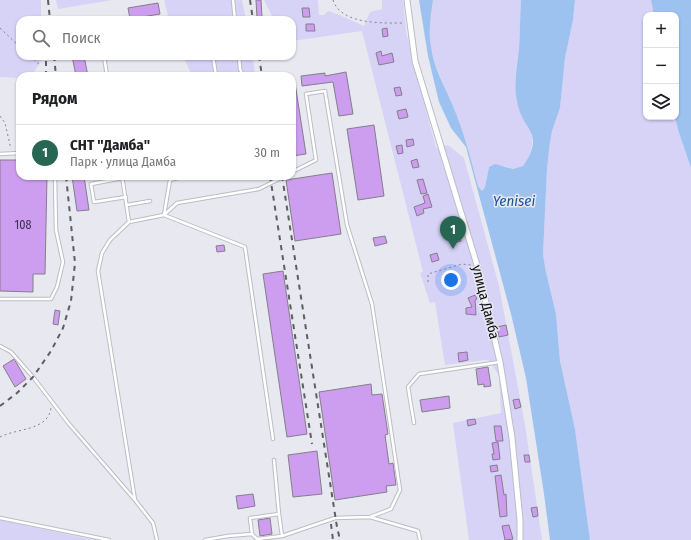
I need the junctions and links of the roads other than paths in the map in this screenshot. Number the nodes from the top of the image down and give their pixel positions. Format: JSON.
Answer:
{"nodes":[{"id":1,"x":233,"y":0,"type":"edge"},
{"id":2,"x":407,"y":0,"type":"edge"},
{"id":3,"x":235,"y":16,"type":"edge"},
{"id":4,"x":104,"y":60,"type":"edge"},
{"id":5,"x":214,"y":60,"type":"edge"},
{"id":6,"x":239,"y":60,"type":"edge"},
{"id":7,"x":106,"y":72,"type":"edge"},
{"id":8,"x":215,"y":72,"type":"edge"},
{"id":9,"x":241,"y":72,"type":"edge"},
{"id":10,"x":0,"y":154,"type":"edge"},
{"id":11,"x":16,"y":154,"type":"edge"},
{"id":12,"x":296,"y":170,"type":"edge"},
{"id":13,"x":55,"y":180,"type":"edge"},
{"id":14,"x":109,"y":180,"type":"edge"},
{"id":15,"x":123,"y":180,"type":"edge"},
{"id":16,"x":170,"y":180,"type":"edge"},
{"id":17,"x":277,"y":180,"type":"edge"},
{"id":18,"x":126,"y":197,"type":"junction"},
{"id":19,"x":150,"y":201,"type":"dead end"},
{"id":20,"x":127,"y":205,"type":"junction"},
{"id":21,"x":164,"y":215,"type":"junction"},
{"id":22,"x":129,"y":222,"type":"junction"},
{"id":23,"x":0,"y":298,"type":"edge"},
{"id":24,"x":0,"y":346,"type":"edge"},
{"id":25,"x":500,"y":362,"type":"junction"},
{"id":26,"x":414,"y":423,"type":"dead end"},
{"id":27,"x":273,"y":439,"type":"dead end"},
{"id":28,"x":274,"y":460,"type":"dead end"},
{"id":29,"x":135,"y":500,"type":"junction"},
{"id":30,"x":279,"y":514,"type":"junction"},
{"id":31,"x":370,"y":517,"type":"junction"},
{"id":32,"x":0,"y":518,"type":"edge"},
{"id":33,"x":252,"y":534,"type":"junction"},
{"id":34,"x":282,"y":536,"type":"junction"},
{"id":35,"x":220,"y":539,"type":"edge"},
{"id":36,"x":109,"y":540,"type":"edge"},
{"id":37,"x":158,"y":540,"type":"edge"},
{"id":38,"x":205,"y":540,"type":"edge"},
{"id":39,"x":420,"y":540,"type":"edge"},
{"id":40,"x":520,"y":540,"type":"edge"}],
"edges":[{"from":1,"to":3,"type":"lane"},
{"from":2,"to":25,"type":"street","name":"улица Дамба"},
{"from":4,"to":7,"type":"lane"},
{"from":5,"to":8,"type":"lane"},
{"from":6,"to":9,"type":"lane"},
{"from":10,"to":11,"type":"lane"},
{"from":12,"to":31,"type":"lane"},
{"from":13,"to":23,"type":"lane"},
{"from":14,"to":18,"type":"lane"},
{"from":15,"to":18,"type":"lane"},
{"from":16,"to":21,"type":"lane"},
{"from":17,"to":21,"type":"lane"},
{"from":18,"to":20,"type":"lane"},
{"from":19,"to":20,"type":"lane"},
{"from":20,"to":22,"type":"lane"},
{"from":21,"to":22,"type":"lane"},
{"from":21,"to":27,"type":"lane"},
{"from":22,"to":29,"type":"lane"},
{"from":24,"to":29,"type":"lane"},
{"from":25,"to":26,"type":"lane"},
{"from":25,"to":40,"type":"street","name":"улица Дамба"},
{"from":28,"to":30,"type":"lane"},
{"from":29,"to":37,"type":"lane"},
{"from":30,"to":33,"type":"lane"},
{"from":30,"to":34,"type":"lane"},
{"from":31,"to":34,"type":"lane"},
{"from":31,"to":39,"type":"lane"},
{"from":32,"to":36,"type":"lane"},
{"from":33,"to":34,"type":"lane"},
{"from":33,"to":35,"type":"lane"},
{"from":35,"to":38,"type":"lane"}]}
